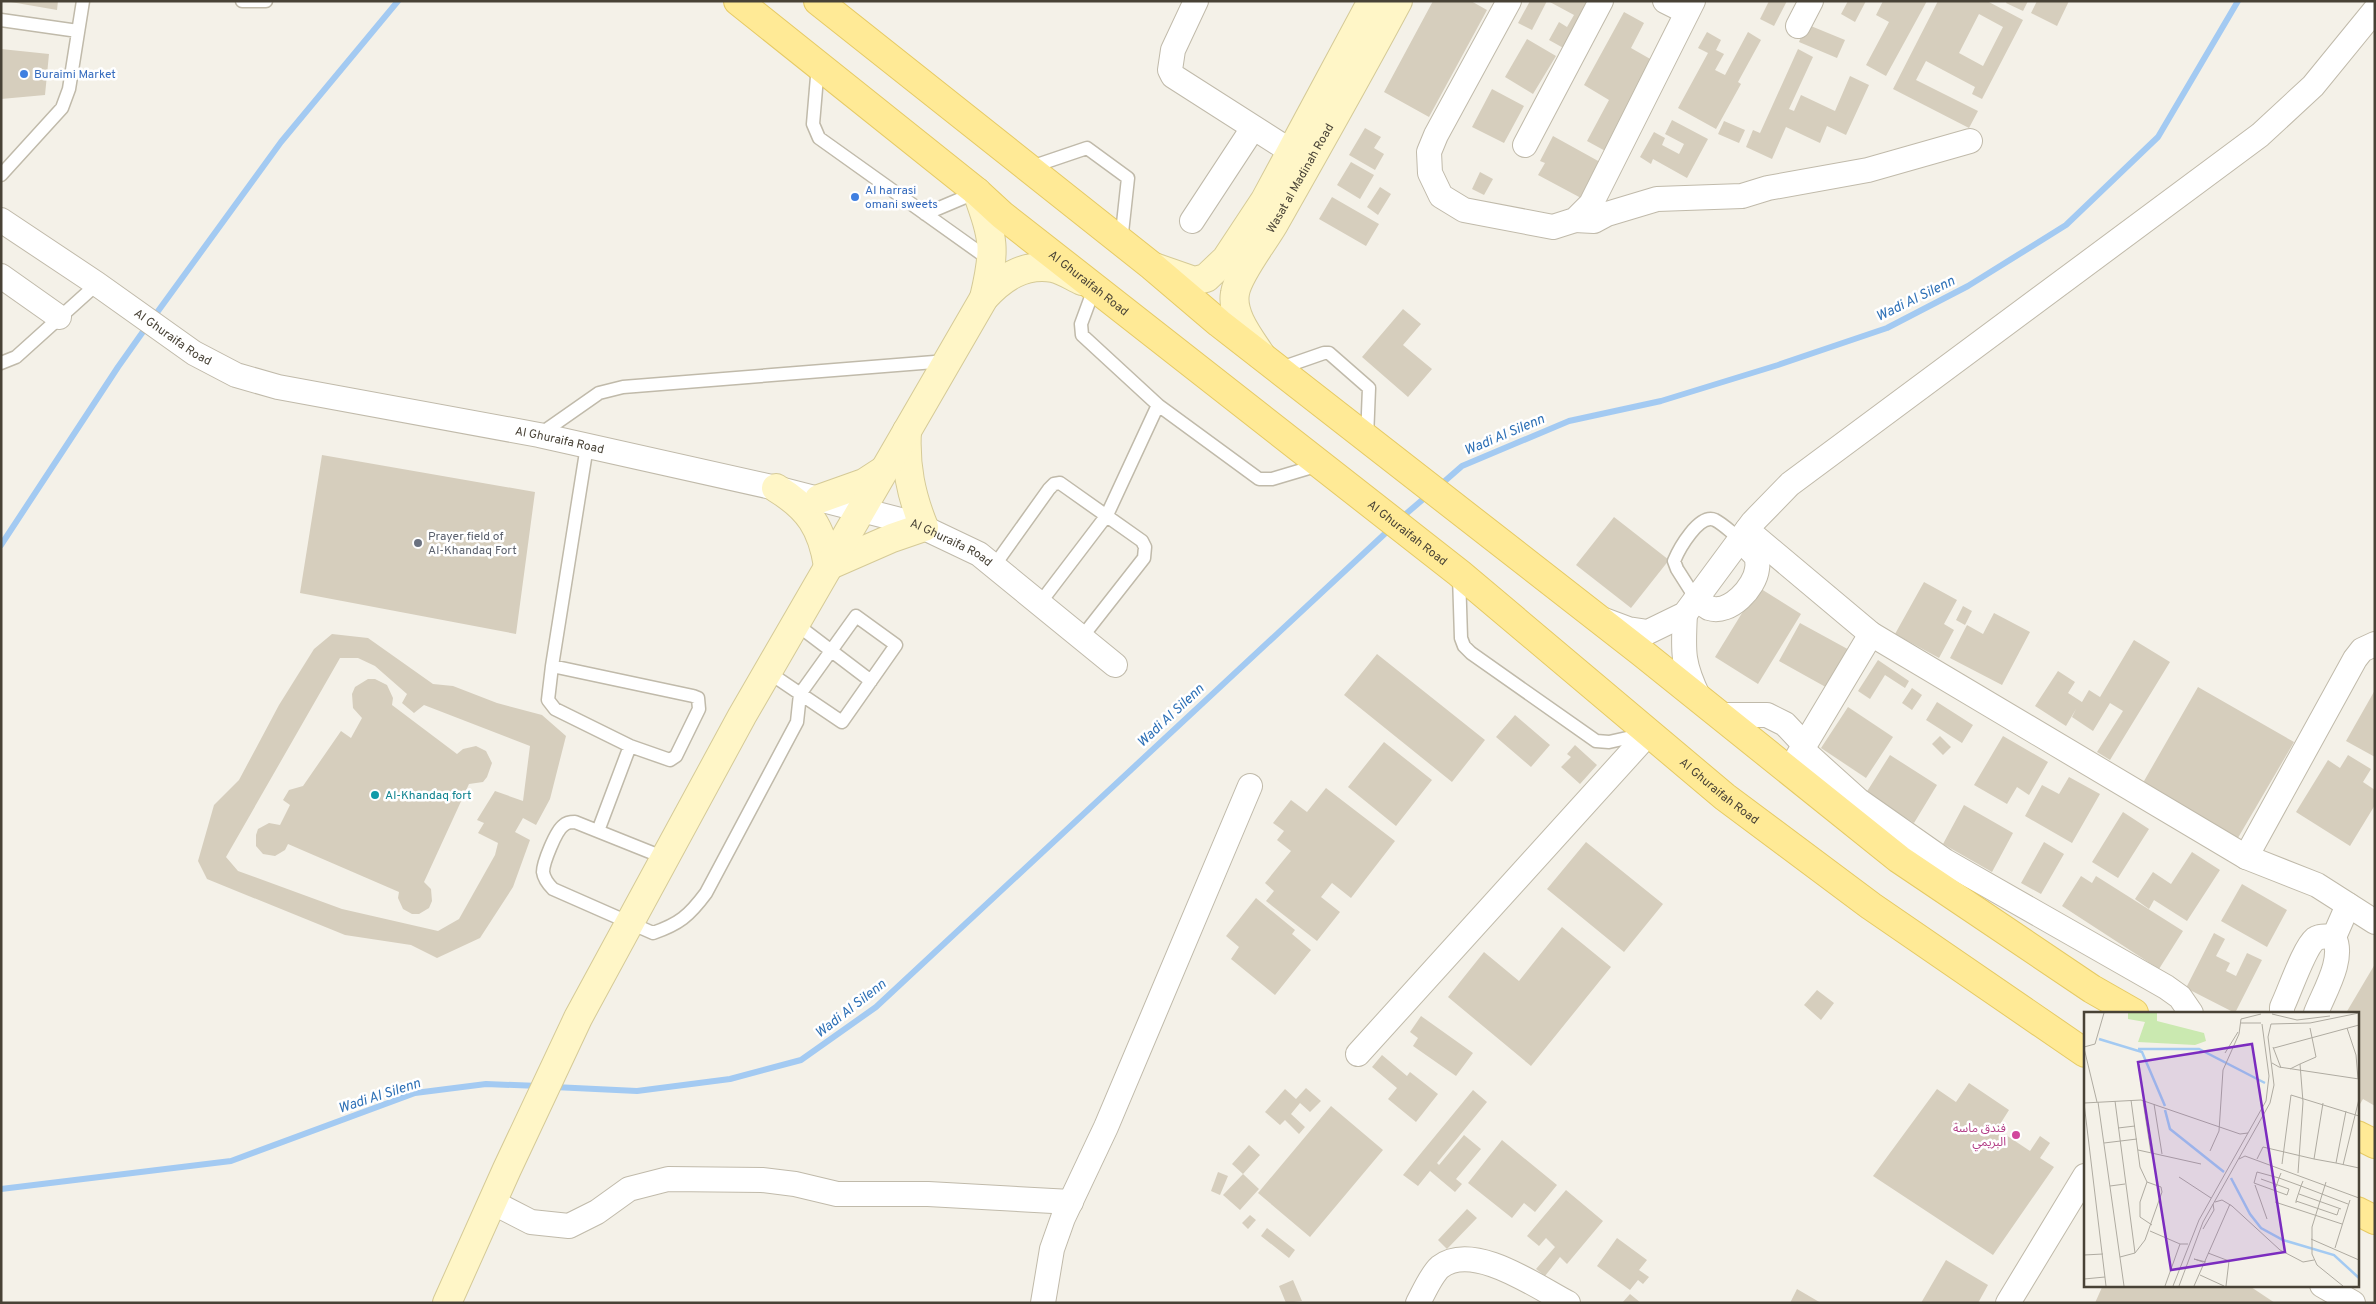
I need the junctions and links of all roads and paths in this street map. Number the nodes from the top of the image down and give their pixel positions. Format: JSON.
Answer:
{"nodes":[{"id":1,"x":82,"y":1,"type":"edge"},
{"id":2,"x":242,"y":1,"type":"edge"},
{"id":3,"x":266,"y":1,"type":"edge"},
{"id":4,"x":738,"y":1,"type":"edge"},
{"id":5,"x":818,"y":1,"type":"edge"},
{"id":6,"x":1196,"y":1,"type":"edge"},
{"id":7,"x":1372,"y":1,"type":"edge"},
{"id":8,"x":1398,"y":1,"type":"edge"},
{"id":9,"x":1509,"y":1,"type":"edge"},
{"id":10,"x":1601,"y":1,"type":"edge"},
{"id":11,"x":1665,"y":1,"type":"edge"},
{"id":12,"x":1810,"y":1,"type":"edge"},
{"id":13,"x":1690,"y":7,"type":"edge"},
{"id":14,"x":2375,"y":10,"type":"edge"},
{"id":15,"x":1,"y":20,"type":"edge"},
{"id":16,"x":1798,"y":26,"type":"dead end"},
{"id":17,"x":78,"y":31,"type":"junction"},
{"id":18,"x":818,"y":65,"type":"junction"},
{"id":19,"x":1253,"y":128,"type":"junction"},
{"id":20,"x":1970,"y":141,"type":"dead end"},
{"id":21,"x":1525,"y":144,"type":"dead end"},
{"id":22,"x":1292,"y":152,"type":"junction"},
{"id":23,"x":1028,"y":168,"type":"junction"},
{"id":24,"x":1,"y":175,"type":"edge"},
{"id":25,"x":977,"y":192,"type":"junction"},
{"id":26,"x":925,"y":214,"type":"junction"},
{"id":27,"x":1,"y":220,"type":"edge"},
{"id":28,"x":1575,"y":220,"type":"junction"},
{"id":29,"x":1192,"y":221,"type":"dead end"},
{"id":30,"x":1121,"y":242,"type":"junction"},
{"id":31,"x":993,"y":262,"type":"junction"},
{"id":32,"x":1152,"y":266,"type":"junction"},
{"id":33,"x":1,"y":276,"type":"edge"},
{"id":34,"x":1095,"y":286,"type":"junction"},
{"id":35,"x":104,"y":289,"type":"junction"},
{"id":36,"x":984,"y":298,"type":"junction"},
{"id":37,"x":59,"y":316,"type":"junction"},
{"id":38,"x":947,"y":361,"type":"junction"},
{"id":39,"x":1270,"y":362,"type":"junction"},
{"id":40,"x":1,"y":363,"type":"edge"},
{"id":41,"x":1158,"y":405,"type":"junction"},
{"id":42,"x":907,"y":432,"type":"junction"},
{"id":43,"x":538,"y":436,"type":"junction"},
{"id":44,"x":1367,"y":438,"type":"junction"},
{"id":45,"x":586,"y":446,"type":"junction"},
{"id":46,"x":1321,"y":464,"type":"junction"},
{"id":47,"x":884,"y":470,"type":"junction"},
{"id":48,"x":776,"y":488,"type":"junction"},
{"id":49,"x":819,"y":499,"type":"junction"},
{"id":50,"x":860,"y":511,"type":"junction"},
{"id":51,"x":1107,"y":515,"type":"junction"},
{"id":52,"x":924,"y":527,"type":"junction"},
{"id":53,"x":1743,"y":534,"type":"junction"},
{"id":54,"x":828,"y":566,"type":"junction"},
{"id":55,"x":994,"y":566,"type":"junction"},
{"id":56,"x":1459,"y":573,"type":"junction"},
{"id":57,"x":1040,"y":603,"type":"junction"},
{"id":58,"x":1690,"y":606,"type":"junction"},
{"id":59,"x":1597,"y":618,"type":"junction"},
{"id":60,"x":796,"y":624,"type":"junction"},
{"id":61,"x":1871,"y":634,"type":"junction"},
{"id":62,"x":1082,"y":637,"type":"junction"},
{"id":63,"x":2375,"y":644,"type":"edge"},
{"id":64,"x":831,"y":651,"type":"junction"},
{"id":65,"x":1115,"y":665,"type":"dead end"},
{"id":66,"x":552,"y":666,"type":"junction"},
{"id":67,"x":768,"y":672,"type":"junction"},
{"id":68,"x":871,"y":681,"type":"junction"},
{"id":69,"x":800,"y":694,"type":"junction"},
{"id":70,"x":1708,"y":707,"type":"junction"},
{"id":71,"x":1648,"y":734,"type":"junction"},
{"id":72,"x":630,"y":746,"type":"junction"},
{"id":73,"x":1804,"y":746,"type":"junction"},
{"id":74,"x":1789,"y":770,"type":"junction"},
{"id":75,"x":1250,"y":786,"type":"dead end"},
{"id":76,"x":598,"y":831,"type":"junction"},
{"id":77,"x":2246,"y":857,"type":"junction"},
{"id":78,"x":665,"y":858,"type":"junction"},
{"id":79,"x":2348,"y":905,"type":"junction"},
{"id":80,"x":2375,"y":922,"type":"edge"},
{"id":81,"x":629,"y":923,"type":"junction"},
{"id":82,"x":2334,"y":937,"type":"junction"},
{"id":83,"x":2132,"y":1012,"type":"edge"},
{"id":84,"x":2190,"y":1012,"type":"edge"},
{"id":85,"x":2282,"y":1012,"type":"edge"},
{"id":86,"x":2316,"y":1012,"type":"edge"},
{"id":87,"x":2084,"y":1052,"type":"edge"},
{"id":88,"x":1358,"y":1054,"type":"dead end"},
{"id":89,"x":2358,"y":1135,"type":"edge"},
{"id":90,"x":2375,"y":1144,"type":"edge"},
{"id":91,"x":2084,"y":1178,"type":"edge"},
{"id":92,"x":492,"y":1202,"type":"junction"},
{"id":93,"x":1071,"y":1202,"type":"junction"},
{"id":94,"x":2358,"y":1212,"type":"edge"},
{"id":95,"x":2375,"y":1220,"type":"edge"},
{"id":96,"x":2324,"y":1286,"type":"edge"},
{"id":97,"x":447,"y":1303,"type":"edge"},
{"id":98,"x":1043,"y":1303,"type":"edge"},
{"id":99,"x":1418,"y":1303,"type":"edge"},
{"id":100,"x":1568,"y":1303,"type":"edge"},
{"id":101,"x":2008,"y":1303,"type":"edge"},
{"id":102,"x":2353,"y":1303,"type":"edge"}],
"edges":[{"from":1,"to":17,"type":"lane"},
{"from":2,"to":3,"type":"lane"},
{"from":4,"to":18,"type":"main road","name":"Al Ghuraifah Road"},
{"from":5,"to":23,"type":"main road"},
{"from":6,"to":19,"type":"street"},
{"from":7,"to":22,"type":"street","name":"Wasat al Madinah Road"},
{"from":8,"to":39,"type":"street","name":"Wasat al Madinah Road"},
{"from":9,"to":28,"type":"street"},
{"from":10,"to":21,"type":"street"},
{"from":11,"to":13,"type":"street"},
{"from":12,"to":16,"type":"street"},
{"from":13,"to":28,"type":"street"},
{"from":14,"to":53,"type":"street"},
{"from":15,"to":17,"type":"lane"},
{"from":17,"to":24,"type":"lane"},
{"from":18,"to":25,"type":"main road","name":"Al Ghuraifah Road"},
{"from":18,"to":26,"type":"lane"},
{"from":19,"to":22,"type":"street"},
{"from":19,"to":29,"type":"street"},
{"from":20,"to":28,"type":"street"},
{"from":22,"to":32,"type":"street","name":"Wasat al Madinah Road"},
{"from":23,"to":30,"type":"main road"},
{"from":23,"to":30,"type":"lane"},
{"from":25,"to":26,"type":"lane"},
{"from":25,"to":31,"type":"street"},
{"from":25,"to":34,"type":"main road","name":"Al Ghuraifah Road"},
{"from":26,"to":31,"type":"lane"},
{"from":27,"to":35,"type":"street","name":"Al Ghuraifa Road"},
{"from":30,"to":32,"type":"main road"},
{"from":31,"to":36,"type":"street"},
{"from":32,"to":39,"type":"main road"},
{"from":33,"to":37,"type":"street"},
{"from":34,"to":36,"type":"street"},
{"from":34,"to":41,"type":"lane"},
{"from":34,"to":46,"type":"main road","name":"Al Ghuraifah Road"},
{"from":35,"to":37,"type":"lane"},
{"from":35,"to":43,"type":"street","name":"Al Ghuraifa Road"},
{"from":36,"to":38,"type":"street"},
{"from":37,"to":40,"type":"lane"},
{"from":38,"to":42,"type":"street"},
{"from":38,"to":43,"type":"lane"},
{"from":39,"to":44,"type":"main road"},
{"from":39,"to":44,"type":"lane"},
{"from":41,"to":46,"type":"lane"},
{"from":41,"to":51,"type":"lane"},
{"from":42,"to":47,"type":"street"},
{"from":42,"to":52,"type":"street"},
{"from":43,"to":45,"type":"street","name":"Al Ghuraifa Road"},
{"from":44,"to":59,"type":"main road"},
{"from":45,"to":48,"type":"street","name":"Al Ghuraifa Road"},
{"from":45,"to":66,"type":"lane"},
{"from":46,"to":56,"type":"main road","name":"Al Ghuraifah Road"},
{"from":47,"to":49,"type":"street"},
{"from":47,"to":50,"type":"street"},
{"from":48,"to":49,"type":"street","name":"Al Ghuraifa Road"},
{"from":48,"to":54,"type":"street"},
{"from":49,"to":50,"type":"street","name":"Al Ghuraifa Road"},
{"from":50,"to":52,"type":"street","name":"Al Ghuraifa Road"},
{"from":50,"to":54,"type":"street"},
{"from":51,"to":55,"type":"lane"},
{"from":51,"to":57,"type":"lane"},
{"from":51,"to":62,"type":"lane"},
{"from":52,"to":54,"type":"street"},
{"from":52,"to":55,"type":"street","name":"Al Ghuraifa Road"},
{"from":53,"to":58,"type":"street"},
{"from":53,"to":58,"type":"street"},
{"from":53,"to":58,"type":"lane"},
{"from":53,"to":61,"type":"street"},
{"from":54,"to":60,"type":"street"},
{"from":55,"to":57,"type":"street","name":"Al Ghuraifa Road"},
{"from":56,"to":71,"type":"main road","name":"Al Ghuraifah Road"},
{"from":56,"to":71,"type":"lane"},
{"from":57,"to":62,"type":"street","name":"Al Ghuraifa Road"},
{"from":58,"to":59,"type":"street"},
{"from":58,"to":70,"type":"street"},
{"from":59,"to":70,"type":"main road"},
{"from":60,"to":64,"type":"lane"},
{"from":60,"to":67,"type":"street"},
{"from":61,"to":73,"type":"street"},
{"from":61,"to":77,"type":"street"},
{"from":62,"to":65,"type":"street","name":"Al Ghuraifa Road"},
{"from":63,"to":77,"type":"street"},
{"from":64,"to":68,"type":"lane"},
{"from":64,"to":68,"type":"lane"},
{"from":64,"to":69,"type":"lane"},
{"from":66,"to":72,"type":"lane"},
{"from":66,"to":72,"type":"lane"},
{"from":67,"to":69,"type":"lane"},
{"from":67,"to":78,"type":"street"},
{"from":68,"to":69,"type":"lane"},
{"from":69,"to":81,"type":"lane"},
{"from":70,"to":73,"type":"street"},
{"from":70,"to":74,"type":"main road"},
{"from":71,"to":87,"type":"main road","name":"Al Ghuraifah Road"},
{"from":71,"to":88,"type":"street"},
{"from":72,"to":76,"type":"lane"},
{"from":73,"to":74,"type":"street"},
{"from":73,"to":84,"type":"street"},
{"from":74,"to":83,"type":"main road"},
{"from":75,"to":93,"type":"street"},
{"from":76,"to":78,"type":"lane"},
{"from":76,"to":81,"type":"lane"},
{"from":77,"to":79,"type":"street"},
{"from":78,"to":81,"type":"street"},
{"from":79,"to":80,"type":"street"},
{"from":79,"to":82,"type":"street"},
{"from":81,"to":92,"type":"street"},
{"from":82,"to":85,"type":"street"},
{"from":82,"to":86,"type":"street"},
{"from":89,"to":90,"type":"main road"},
{"from":91,"to":101,"type":"street"},
{"from":92,"to":93,"type":"street"},
{"from":92,"to":97,"type":"street"},
{"from":93,"to":98,"type":"street"},
{"from":94,"to":95,"type":"main road"},
{"from":96,"to":102,"type":"street"},
{"from":99,"to":100,"type":"street"}]}
